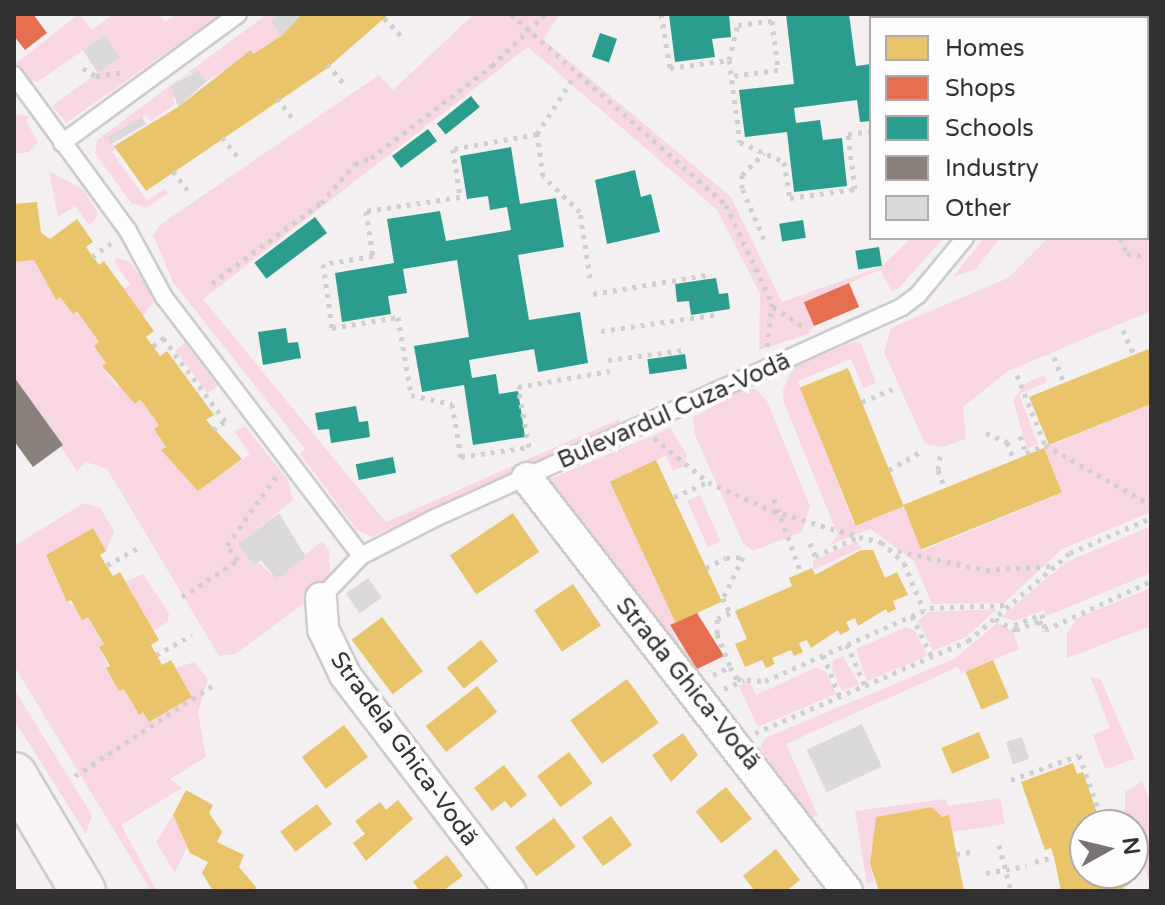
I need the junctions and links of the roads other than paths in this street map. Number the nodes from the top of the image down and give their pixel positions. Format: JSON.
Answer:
{"nodes":[{"id":1,"x":238,"y":14,"type":"edge"},
{"id":2,"x":14,"y":75,"type":"edge"},
{"id":3,"x":62,"y":143,"type":"junction"},
{"id":4,"x":963,"y":240,"type":"edge"},
{"id":5,"x":527,"y":478,"type":"junction"},
{"id":6,"x":361,"y":556,"type":"junction"},
{"id":7,"x":321,"y":598,"type":"joint"},
{"id":8,"x":14,"y":775,"type":"edge"},
{"id":9,"x":83,"y":891,"type":"edge"},
{"id":10,"x":510,"y":891,"type":"edge"},
{"id":11,"x":847,"y":891,"type":"edge"}],
"edges":[{"from":1,"to":3,"type":"lane"},
{"from":2,"to":3,"type":"lane"},
{"from":3,"to":6,"type":"lane"},
{"from":4,"to":5,"type":"lane","name":"Bulevardul Cuza-Vodă"},
{"from":5,"to":6,"type":"lane","name":"Bulevardul Cuza-Vodă"},
{"from":5,"to":11,"type":"street","name":"Strada Ghica-Vodă"},
{"from":6,"to":7,"type":"lane","name":"Bulevardul Cuza-Vodă"},
{"from":7,"to":10,"type":"street","name":"Stradela Ghica-Vodă"},
{"from":8,"to":9,"type":"main road"}]}
